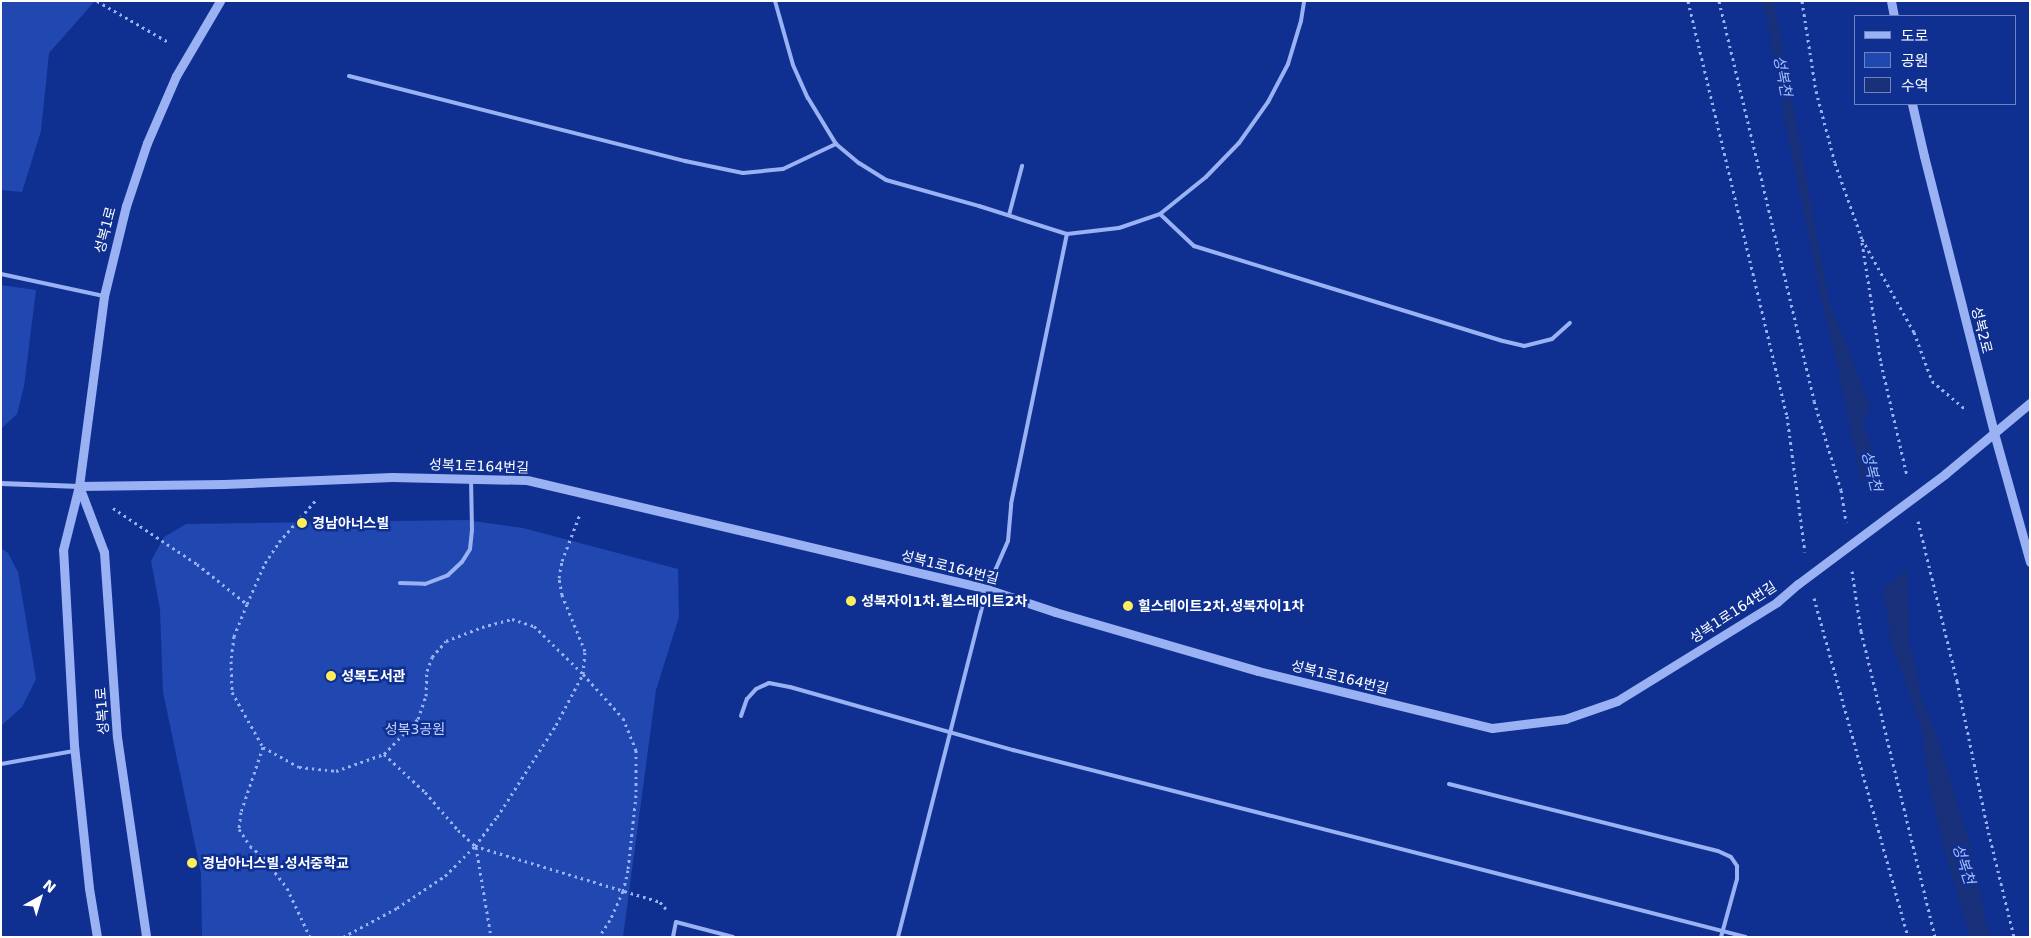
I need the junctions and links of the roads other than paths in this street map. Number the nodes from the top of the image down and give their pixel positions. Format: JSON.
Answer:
{"nodes":[{"id":1,"x":220,"y":1,"type":"edge"},
{"id":2,"x":775,"y":1,"type":"edge"},
{"id":3,"x":1304,"y":1,"type":"edge"},
{"id":4,"x":1891,"y":1,"type":"edge"},
{"id":5,"x":1894,"y":15,"type":"edge"},
{"id":6,"x":349,"y":76,"type":"dead end"},
{"id":7,"x":1912,"y":105,"type":"edge"},
{"id":8,"x":836,"y":144,"type":"junction"},
{"id":9,"x":1022,"y":166,"type":"dead end"},
{"id":10,"x":1160,"y":214,"type":"junction"},
{"id":11,"x":1009,"y":215,"type":"junction"},
{"id":12,"x":1067,"y":234,"type":"junction"},
{"id":13,"x":1,"y":274,"type":"edge"},
{"id":14,"x":104,"y":296,"type":"junction"},
{"id":15,"x":1570,"y":323,"type":"dead end"},
{"id":16,"x":2030,"y":403,"type":"edge"},
{"id":17,"x":1994,"y":433,"type":"junction"},
{"id":18,"x":471,"y":477,"type":"junction"},
{"id":19,"x":1,"y":483,"type":"edge"},
{"id":20,"x":79,"y":486,"type":"junction"},
{"id":21,"x":2030,"y":562,"type":"edge"},
{"id":22,"x":400,"y":583,"type":"dead end"},
{"id":23,"x":987,"y":589,"type":"junction"},
{"id":24,"x":741,"y":716,"type":"dead end"},
{"id":25,"x":950,"y":731,"type":"junction"},
{"id":26,"x":76,"y":751,"type":"junction"},
{"id":27,"x":1,"y":764,"type":"edge"},
{"id":28,"x":1449,"y":784,"type":"dead end"},
{"id":29,"x":1721,"y":930,"type":"junction"},
{"id":30,"x":97,"y":937,"type":"edge"},
{"id":31,"x":146,"y":937,"type":"edge"},
{"id":32,"x":673,"y":937,"type":"edge"},
{"id":33,"x":732,"y":937,"type":"edge"},
{"id":34,"x":898,"y":937,"type":"edge"},
{"id":35,"x":1721,"y":937,"type":"edge"},
{"id":36,"x":1746,"y":937,"type":"edge"}],
"edges":[{"from":1,"to":14,"type":"street","name":"성복1로"},
{"from":2,"to":8,"type":"lane"},
{"from":3,"to":10,"type":"lane"},
{"from":4,"to":5,"type":"street"},
{"from":6,"to":8,"type":"lane"},
{"from":7,"to":17,"type":"street","name":"성복2로"},
{"from":8,"to":11,"type":"lane"},
{"from":9,"to":11,"type":"lane"},
{"from":10,"to":12,"type":"lane"},
{"from":10,"to":15,"type":"lane"},
{"from":11,"to":12,"type":"lane"},
{"from":12,"to":23,"type":"lane"},
{"from":13,"to":14,"type":"lane"},
{"from":14,"to":20,"type":"street","name":"성복1로"},
{"from":16,"to":17,"type":"street"},
{"from":17,"to":21,"type":"street","name":"성복2로"},
{"from":17,"to":23,"type":"street","name":"성복1로164번길","bridge":true},
{"from":18,"to":20,"type":"street","name":"성복1로164번길"},
{"from":18,"to":22,"type":"lane"},
{"from":18,"to":23,"type":"street","name":"성복1로164번길"},
{"from":19,"to":20,"type":"street"},
{"from":20,"to":26,"type":"street","name":"성복1로"},
{"from":20,"to":31,"type":"street","name":"성복1로"},
{"from":23,"to":25,"type":"lane"},
{"from":24,"to":25,"type":"lane"},
{"from":25,"to":29,"type":"lane"},
{"from":25,"to":34,"type":"lane"},
{"from":26,"to":27,"type":"lane"},
{"from":26,"to":30,"type":"street","name":"성복1로"},
{"from":28,"to":29,"type":"lane"},
{"from":29,"to":35,"type":"lane"},
{"from":29,"to":36,"type":"lane"},
{"from":32,"to":33,"type":"lane"}]}
